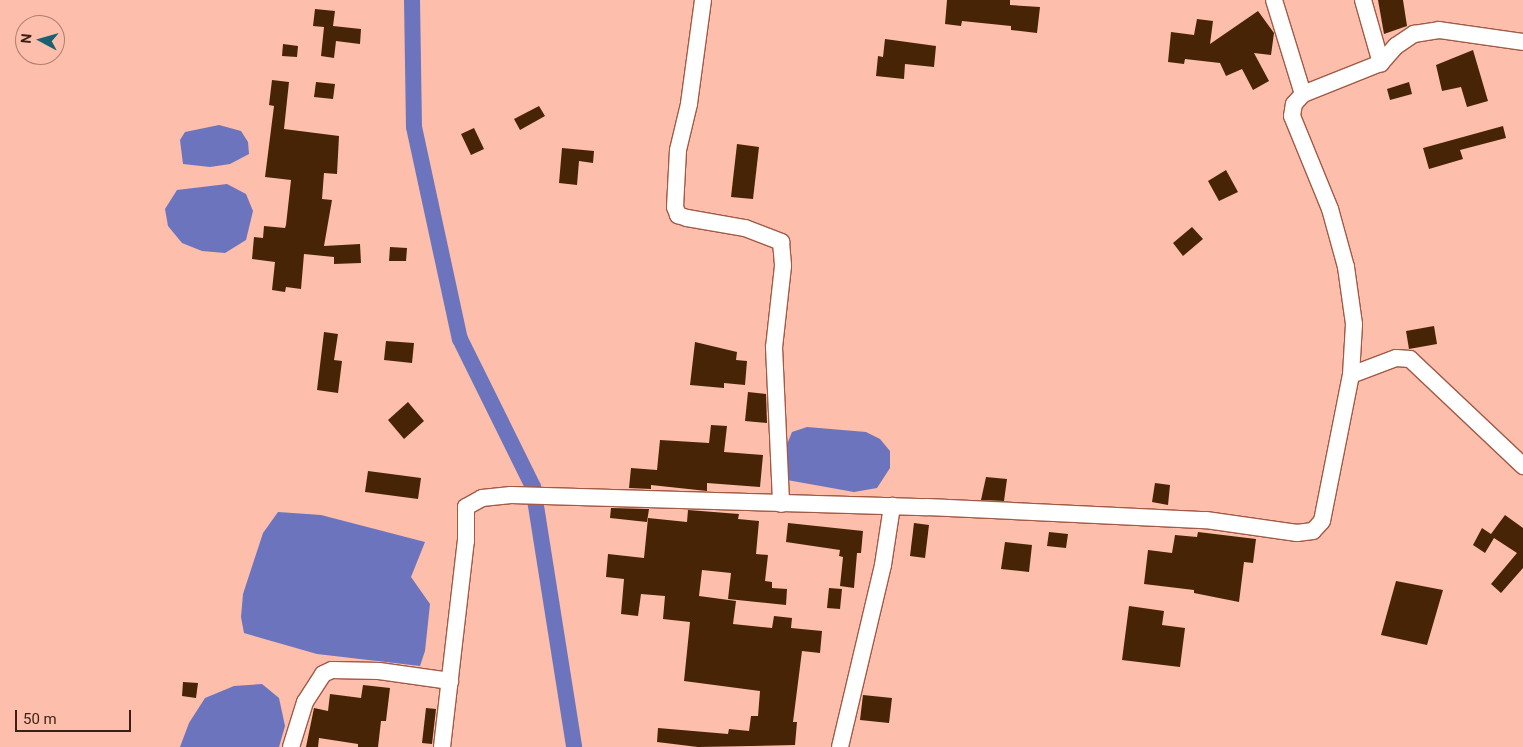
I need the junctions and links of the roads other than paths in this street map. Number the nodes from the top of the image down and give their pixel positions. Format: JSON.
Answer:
{"nodes":[{"id":1,"x":703,"y":0,"type":"edge"},
{"id":2,"x":1274,"y":0,"type":"edge"},
{"id":3,"x":1363,"y":0,"type":"edge"},
{"id":4,"x":1523,"y":42,"type":"edge"},
{"id":5,"x":1381,"y":63,"type":"junction"},
{"id":6,"x":1303,"y":94,"type":"junction"},
{"id":7,"x":1352,"y":375,"type":"junction"},
{"id":8,"x":1523,"y":466,"type":"edge"},
{"id":9,"x":781,"y":504,"type":"junction"},
{"id":10,"x":892,"y":506,"type":"junction"},
{"id":11,"x":450,"y":681,"type":"junction"},
{"id":12,"x":291,"y":747,"type":"edge"},
{"id":13,"x":442,"y":747,"type":"edge"},
{"id":14,"x":840,"y":747,"type":"edge"}],
"edges":[{"from":1,"to":9,"type":"street"},
{"from":2,"to":6,"type":"street"},
{"from":3,"to":5,"type":"street"},
{"from":4,"to":5,"type":"street"},
{"from":5,"to":6,"type":"street"},
{"from":6,"to":7,"type":"street"},
{"from":7,"to":8,"type":"street"},
{"from":7,"to":10,"type":"street"},
{"from":9,"to":10,"type":"street"},
{"from":9,"to":11,"type":"street"},
{"from":10,"to":14,"type":"street"},
{"from":11,"to":12,"type":"street"},
{"from":11,"to":13,"type":"street"}]}
